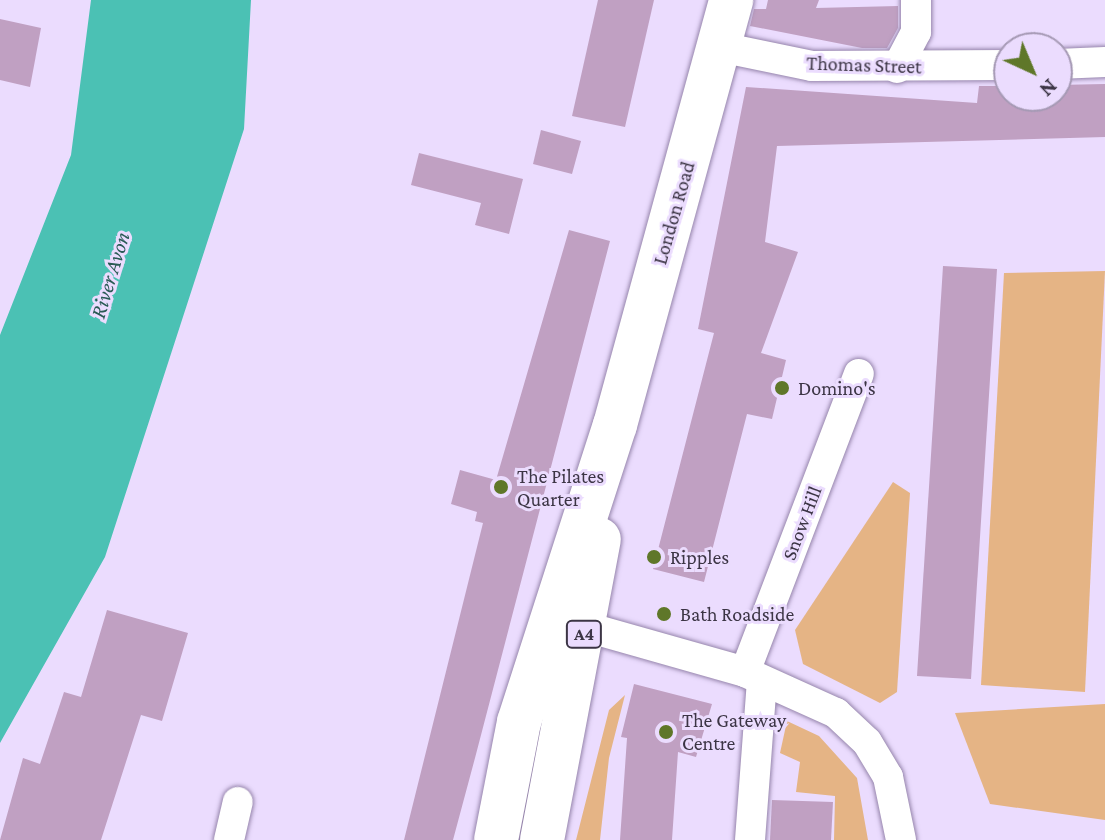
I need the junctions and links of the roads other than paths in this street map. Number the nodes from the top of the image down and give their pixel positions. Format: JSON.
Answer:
{"nodes":[{"id":1,"x":731,"y":0,"type":"edge"},
{"id":2,"x":916,"y":0,"type":"edge"},
{"id":3,"x":720,"y":47,"type":"junction"},
{"id":4,"x":1105,"y":62,"type":"edge"},
{"id":5,"x":1073,"y":63,"type":"edge"},
{"id":6,"x":993,"y":65,"type":"edge"},
{"id":7,"x":897,"y":68,"type":"junction"},
{"id":8,"x":859,"y":374,"type":"dead end"},
{"id":9,"x":569,"y":622,"type":"junction"},
{"id":10,"x":753,"y":676,"type":"junction"},
{"id":11,"x":238,"y":802,"type":"dead end"},
{"id":12,"x":229,"y":840,"type":"edge"},
{"id":13,"x":496,"y":840,"type":"edge"},
{"id":14,"x":542,"y":840,"type":"edge"},
{"id":15,"x":750,"y":840,"type":"edge"},
{"id":16,"x":901,"y":840,"type":"edge"}],
"edges":[{"from":1,"to":3,"type":"highway","name":"London Road","number":"A4"},
{"from":2,"to":7,"type":"street"},
{"from":3,"to":7,"type":"street","name":"Thomas Street"},
{"from":3,"to":9,"type":"highway","name":"London Road","number":"A4"},
{"from":4,"to":5,"type":"street"},
{"from":6,"to":7,"type":"street","name":"Thomas Street"},
{"from":8,"to":10,"type":"street","name":"Snow Hill"},
{"from":9,"to":10,"type":"street"},
{"from":9,"to":13,"type":"highway","name":"London Road","number":"A4"},
{"from":9,"to":14,"type":"highway","name":"London Road","number":"A4"},
{"from":10,"to":15,"type":"street","name":"Snow Hill"},
{"from":10,"to":16,"type":"street"},
{"from":11,"to":12,"type":"street"}]}
